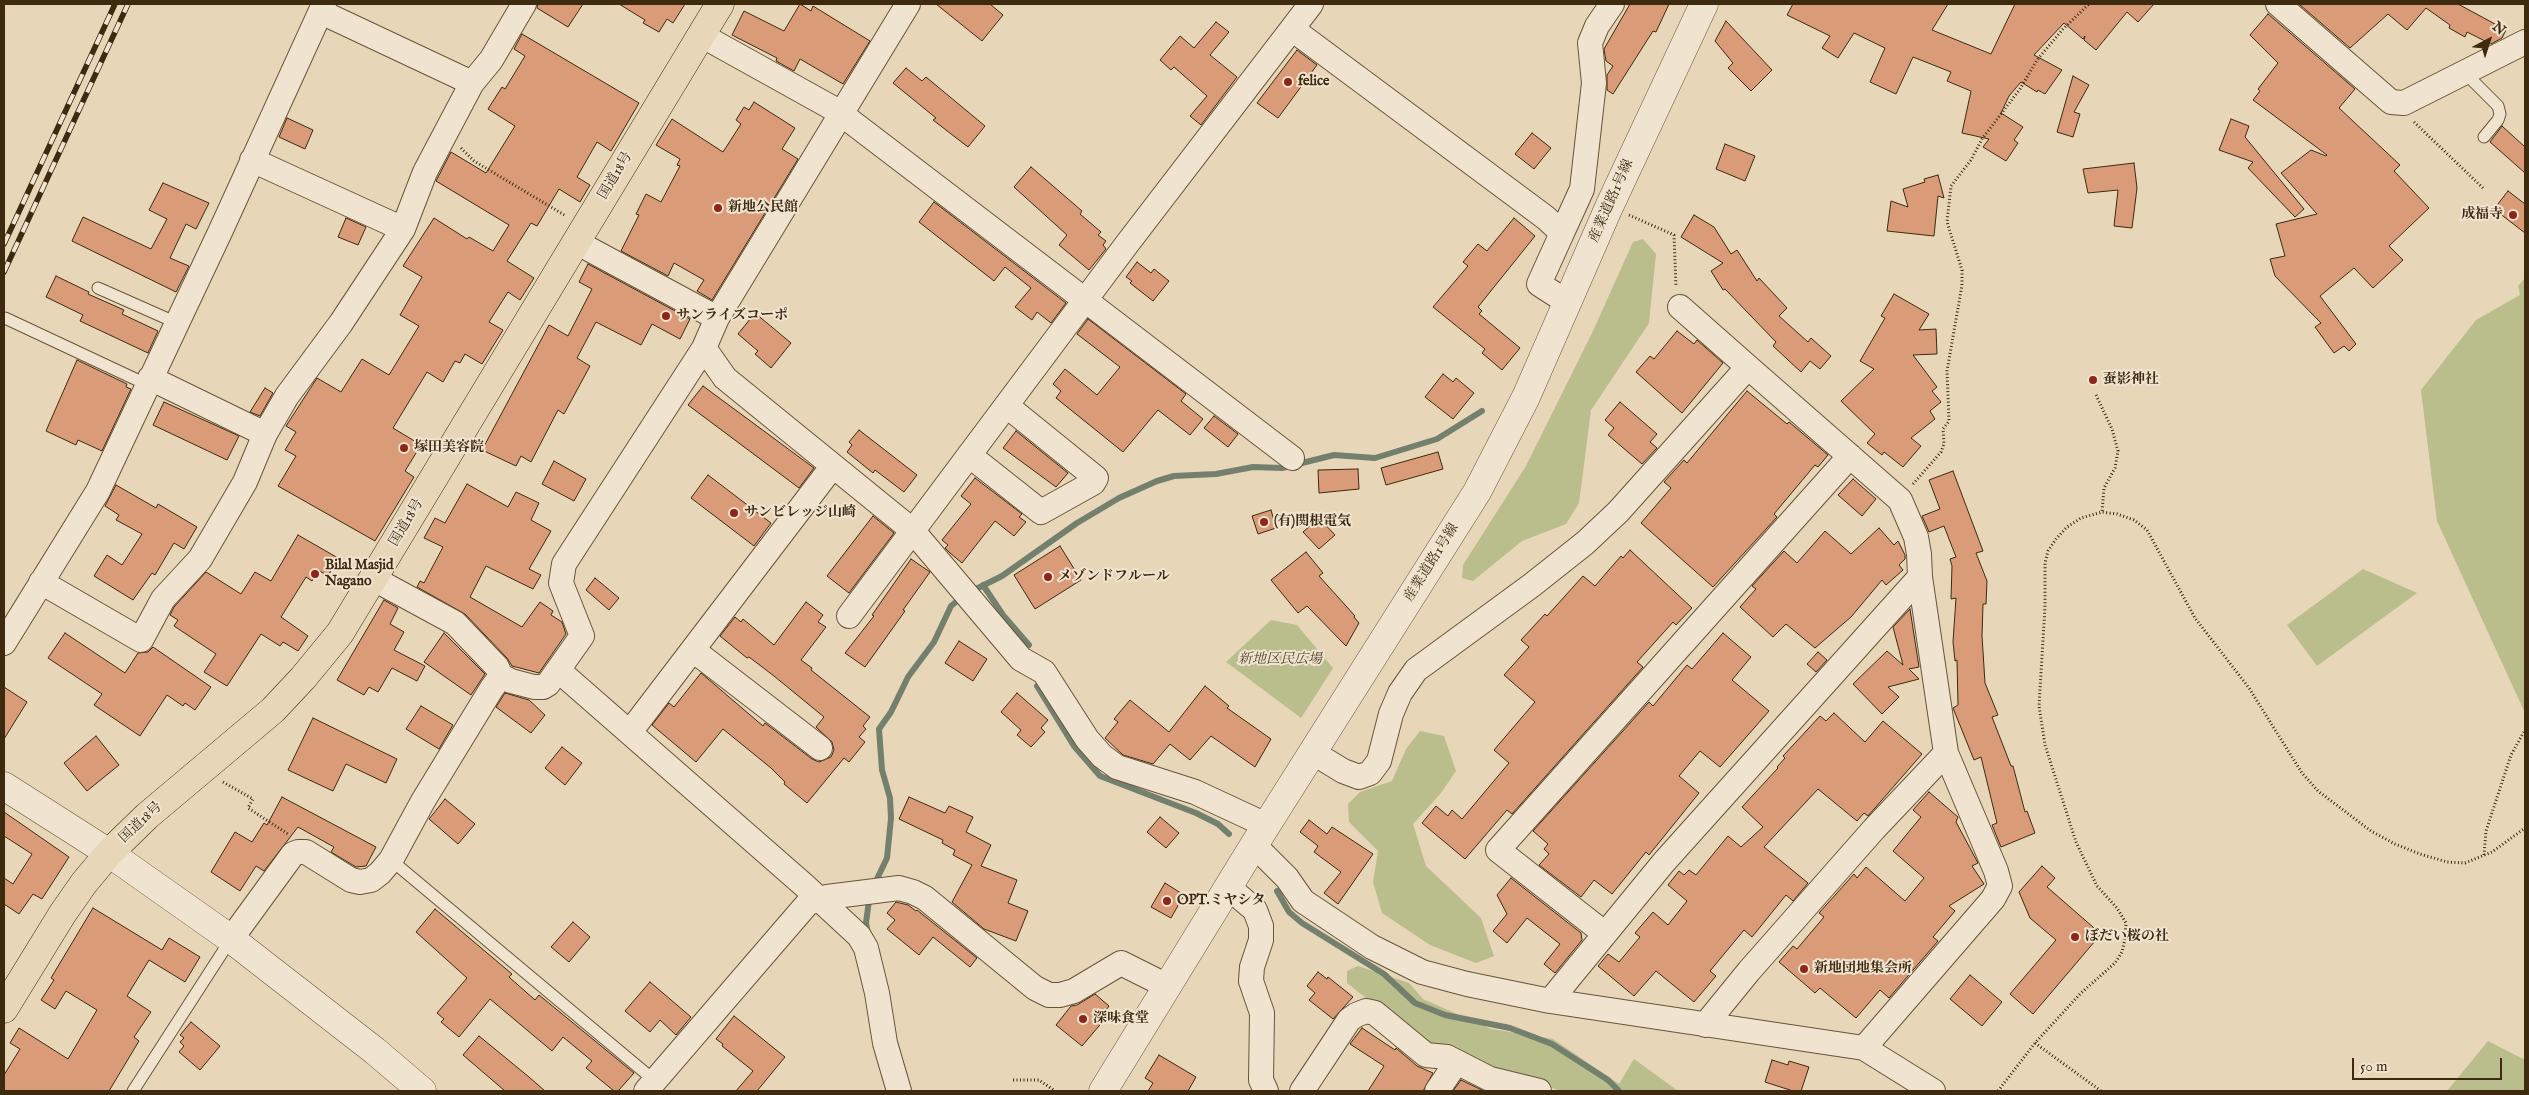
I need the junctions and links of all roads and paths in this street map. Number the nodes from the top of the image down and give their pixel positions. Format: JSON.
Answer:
{"nodes":[{"id":1,"x":524,"y":4,"type":"edge"},
{"id":2,"x":720,"y":4,"type":"edge"},
{"id":3,"x":908,"y":4,"type":"edge"},
{"id":4,"x":1311,"y":4,"type":"edge"},
{"id":5,"x":1612,"y":4,"type":"edge"},
{"id":6,"x":1704,"y":4,"type":"edge"},
{"id":7,"x":2088,"y":4,"type":"edge"},
{"id":8,"x":2278,"y":4,"type":"edge"},
{"id":9,"x":323,"y":8,"type":"edge"},
{"id":10,"x":1292,"y":29,"type":"junction"},
{"id":11,"x":701,"y":35,"type":"junction"},
{"id":12,"x":2525,"y":42,"type":"edge"},
{"id":13,"x":2465,"y":73,"type":"junction"},
{"id":14,"x":472,"y":83,"type":"junction"},
{"id":15,"x":841,"y":114,"type":"junction"},
{"id":16,"x":2415,"y":122,"type":"dead end"},
{"id":17,"x":449,"y":125,"type":"junction"},
{"id":18,"x":2484,"y":137,"type":"dead end"},
{"id":19,"x":252,"y":160,"type":"junction"},
{"id":20,"x":2484,"y":189,"type":"dead end"},
{"id":21,"x":1629,"y":215,"type":"dead end"},
{"id":22,"x":403,"y":228,"type":"junction"},
{"id":23,"x":1562,"y":233,"type":"junction"},
{"id":24,"x":581,"y":235,"type":"junction"},
{"id":25,"x":98,"y":288,"type":"dead end"},
{"id":26,"x":1086,"y":300,"type":"junction"},
{"id":27,"x":1567,"y":302,"type":"junction"},
{"id":28,"x":1680,"y":307,"type":"joint"},
{"id":29,"x":6,"y":318,"type":"dead end"},
{"id":30,"x":717,"y":318,"type":"junction"},
{"id":31,"x":177,"y":323,"type":"junction"},
{"id":32,"x":704,"y":348,"type":"junction"},
{"id":33,"x":1748,"y":367,"type":"junction"},
{"id":34,"x":149,"y":381,"type":"junction"},
{"id":35,"x":2096,"y":395,"type":"dead end"},
{"id":36,"x":1007,"y":406,"type":"junction"},
{"id":37,"x":265,"y":434,"type":"junction"},
{"id":38,"x":969,"y":455,"type":"junction"},
{"id":39,"x":1850,"y":456,"type":"junction"},
{"id":40,"x":1292,"y":458,"type":"dead end"},
{"id":41,"x":832,"y":466,"type":"junction"},
{"id":42,"x":1900,"y":500,"type":"junction"},
{"id":43,"x":2102,"y":512,"type":"junction"},
{"id":44,"x":912,"y":530,"type":"junction"},
{"id":45,"x":1920,"y":577,"type":"junction"},
{"id":46,"x":374,"y":579,"type":"junction"},
{"id":47,"x":41,"y":582,"type":"junction"},
{"id":48,"x":849,"y":616,"type":"dead end"},
{"id":49,"x":4,"y":643,"type":"edge"},
{"id":50,"x":693,"y":650,"type":"junction"},
{"id":51,"x":558,"y":670,"type":"junction"},
{"id":52,"x":501,"y":676,"type":"junction"},
{"id":53,"x":2525,"y":730,"type":"edge"},
{"id":54,"x":630,"y":732,"type":"junction"},
{"id":55,"x":820,"y":748,"type":"dead end"},
{"id":56,"x":1312,"y":752,"type":"junction"},
{"id":57,"x":1946,"y":753,"type":"junction"},
{"id":58,"x":203,"y":770,"type":"junction"},
{"id":59,"x":4,"y":786,"type":"edge"},
{"id":60,"x":2525,"y":828,"type":"edge"},
{"id":61,"x":1260,"y":835,"type":"junction"},
{"id":62,"x":306,"y":852,"type":"junction"},
{"id":63,"x":109,"y":854,"type":"junction"},
{"id":64,"x":2484,"y":855,"type":"junction"},
{"id":65,"x":391,"y":860,"type":"junction"},
{"id":66,"x":1228,"y":887,"type":"junction"},
{"id":67,"x":818,"y":899,"type":"junction"},
{"id":68,"x":1604,"y":933,"type":"junction"},
{"id":69,"x":232,"y":938,"type":"junction"},
{"id":70,"x":1167,"y":986,"type":"junction"},
{"id":71,"x":1550,"y":1001,"type":"junction"},
{"id":72,"x":4,"y":1009,"type":"edge"},
{"id":73,"x":1705,"y":1025,"type":"junction"},
{"id":74,"x":2035,"y":1043,"type":"junction"},
{"id":75,"x":1864,"y":1048,"type":"junction"},
{"id":76,"x":1456,"y":1062,"type":"junction"},
{"id":77,"x":1013,"y":1080,"type":"dead end"},
{"id":78,"x":651,"y":1086,"type":"edge"},
{"id":79,"x":133,"y":1091,"type":"edge"},
{"id":80,"x":422,"y":1091,"type":"edge"},
{"id":81,"x":899,"y":1091,"type":"edge"},
{"id":82,"x":1055,"y":1091,"type":"edge"},
{"id":83,"x":1103,"y":1091,"type":"edge"},
{"id":84,"x":1266,"y":1091,"type":"edge"},
{"id":85,"x":1302,"y":1091,"type":"edge"},
{"id":86,"x":1437,"y":1091,"type":"edge"},
{"id":87,"x":1539,"y":1091,"type":"edge"},
{"id":88,"x":1933,"y":1091,"type":"edge"},
{"id":89,"x":1998,"y":1091,"type":"edge"},
{"id":90,"x":2101,"y":1091,"type":"edge"}],
"edges":[{"from":1,"to":14,"type":"street"},
{"from":2,"to":11,"type":"highway","name":"国道18号"},
{"from":3,"to":15,"type":"street"},
{"from":4,"to":10,"type":"street"},
{"from":5,"to":23,"type":"street"},
{"from":6,"to":27,"type":"street","name":"産業道路1号線"},
{"from":7,"to":42,"type":"path"},
{"from":8,"to":13,"type":"street"},
{"from":9,"to":14,"type":"street"},
{"from":9,"to":19,"type":"street"},
{"from":10,"to":23,"type":"street"},
{"from":10,"to":26,"type":"street"},
{"from":11,"to":15,"type":"street"},
{"from":11,"to":24,"type":"highway","name":"国道18号"},
{"from":12,"to":13,"type":"street"},
{"from":13,"to":18,"type":"lane"},
{"from":14,"to":17,"type":"street"},
{"from":15,"to":26,"type":"street"},
{"from":15,"to":30,"type":"street"},
{"from":16,"to":20,"type":"path"},
{"from":17,"to":22,"type":"street"},
{"from":17,"to":24,"type":"path"},
{"from":19,"to":22,"type":"street"},
{"from":19,"to":31,"type":"street"},
{"from":21,"to":28,"type":"path"},
{"from":22,"to":37,"type":"street"},
{"from":23,"to":27,"type":"street"},
{"from":24,"to":30,"type":"street"},
{"from":24,"to":46,"type":"highway","name":"国道18号"},
{"from":25,"to":31,"type":"lane"},
{"from":26,"to":36,"type":"street"},
{"from":26,"to":40,"type":"street"},
{"from":27,"to":56,"type":"street","name":"産業道路1号線"},
{"from":28,"to":33,"type":"street"},
{"from":29,"to":34,"type":"lane"},
{"from":30,"to":32,"type":"street"},
{"from":31,"to":34,"type":"street"},
{"from":32,"to":41,"type":"street"},
{"from":32,"to":51,"type":"street"},
{"from":33,"to":39,"type":"street"},
{"from":33,"to":56,"type":"street"},
{"from":34,"to":37,"type":"street"},
{"from":34,"to":47,"type":"street"},
{"from":35,"to":43,"type":"path"},
{"from":36,"to":38,"type":"street"},
{"from":36,"to":38,"type":"street"},
{"from":37,"to":47,"type":"street"},
{"from":38,"to":44,"type":"street"},
{"from":39,"to":42,"type":"street"},
{"from":39,"to":68,"type":"street"},
{"from":41,"to":44,"type":"street"},
{"from":41,"to":50,"type":"street"},
{"from":42,"to":45,"type":"street"},
{"from":43,"to":64,"type":"path"},
{"from":43,"to":74,"type":"path"},
{"from":44,"to":48,"type":"street"},
{"from":44,"to":61,"type":"street"},
{"from":45,"to":57,"type":"street"},
{"from":45,"to":68,"type":"street"},
{"from":46,"to":52,"type":"street"},
{"from":46,"to":58,"type":"highway","name":"国道18号"},
{"from":47,"to":49,"type":"street"},
{"from":50,"to":54,"type":"street"},
{"from":50,"to":55,"type":"street"},
{"from":51,"to":52,"type":"street"},
{"from":51,"to":54,"type":"street"},
{"from":52,"to":65,"type":"street"},
{"from":53,"to":64,"type":"path"},
{"from":54,"to":67,"type":"street"},
{"from":56,"to":61,"type":"street","name":"産業道路1号線"},
{"from":57,"to":73,"type":"street"},
{"from":57,"to":75,"type":"street"},
{"from":58,"to":62,"type":"path"},
{"from":58,"to":63,"type":"highway","name":"国道18号"},
{"from":59,"to":63,"type":"street"},
{"from":60,"to":64,"type":"path"},
{"from":61,"to":66,"type":"street","name":"産業道路1号線"},
{"from":61,"to":71,"type":"street"},
{"from":62,"to":65,"type":"street"},
{"from":62,"to":69,"type":"street"},
{"from":63,"to":69,"type":"street"},
{"from":63,"to":72,"type":"highway","name":"国道18号"},
{"from":65,"to":78,"type":"lane"},
{"from":66,"to":70,"type":"street","name":"産業道路1号線"},
{"from":66,"to":84,"type":"street"},
{"from":67,"to":70,"type":"street"},
{"from":67,"to":78,"type":"street"},
{"from":67,"to":81,"type":"street"},
{"from":68,"to":71,"type":"street"},
{"from":69,"to":79,"type":"lane"},
{"from":69,"to":80,"type":"street"},
{"from":70,"to":83,"type":"street","name":"産業道路1号線"},
{"from":71,"to":73,"type":"street"},
{"from":73,"to":75,"type":"street"},
{"from":74,"to":89,"type":"path"},
{"from":74,"to":90,"type":"path"},
{"from":75,"to":88,"type":"street"},
{"from":76,"to":85,"type":"street"},
{"from":76,"to":86,"type":"street"},
{"from":76,"to":87,"type":"street"},
{"from":77,"to":82,"type":"path"}]}
